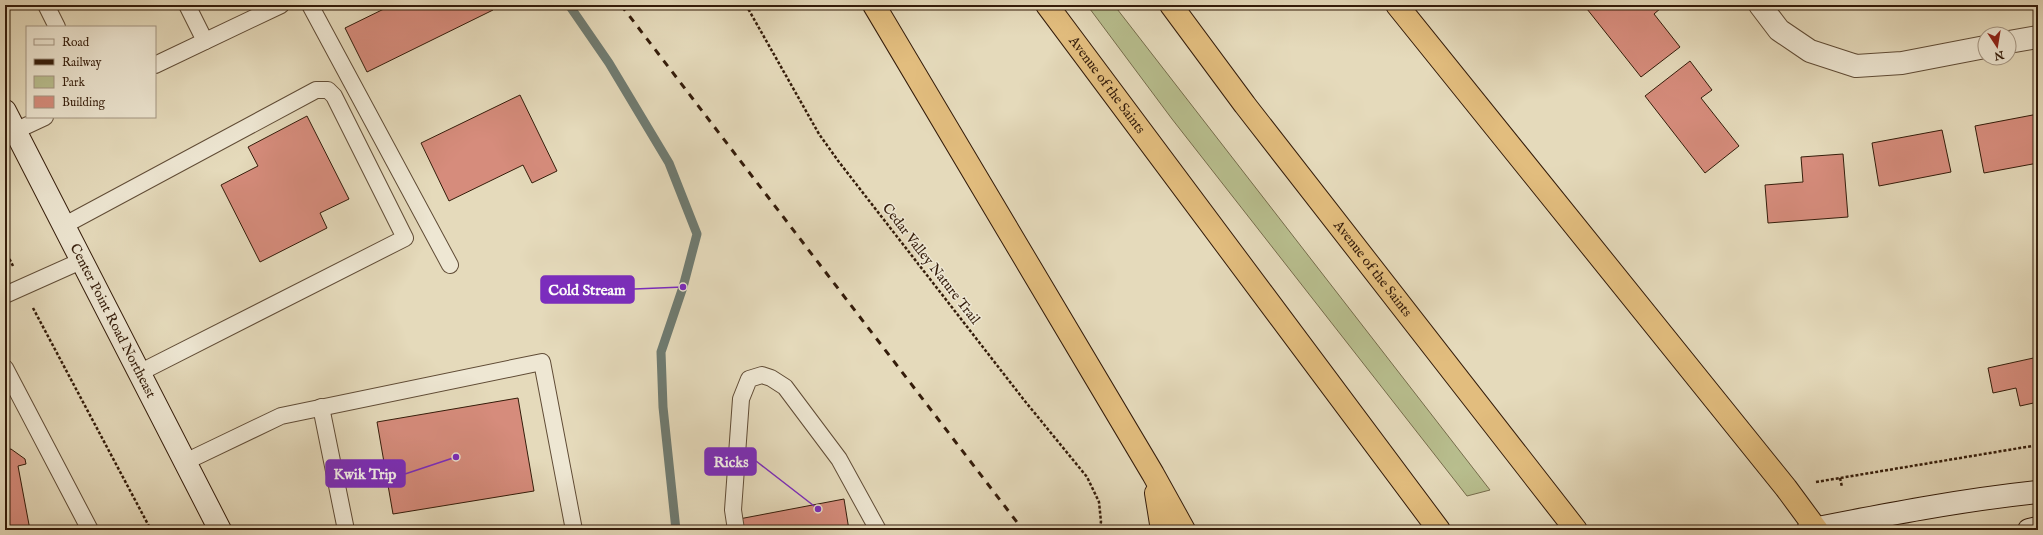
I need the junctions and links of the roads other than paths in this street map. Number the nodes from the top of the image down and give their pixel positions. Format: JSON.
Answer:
{"nodes":[{"id":1,"x":46,"y":5,"type":"edge"},
{"id":2,"x":187,"y":5,"type":"edge"},
{"id":3,"x":281,"y":5,"type":"edge"},
{"id":4,"x":310,"y":5,"type":"edge"},
{"id":5,"x":874,"y":5,"type":"edge"},
{"id":6,"x":1047,"y":5,"type":"edge"},
{"id":7,"x":1171,"y":5,"type":"edge"},
{"id":8,"x":1397,"y":5,"type":"edge"},
{"id":9,"x":1760,"y":5,"type":"edge"},
{"id":10,"x":56,"y":26,"type":"edge"},
{"id":11,"x":2038,"y":37,"type":"edge"},
{"id":12,"x":205,"y":41,"type":"junction"},
{"id":13,"x":2017,"y":41,"type":"edge"},
{"id":14,"x":1977,"y":49,"type":"edge"},
{"id":15,"x":156,"y":65,"type":"edge"},
{"id":16,"x":5,"y":111,"type":"edge"},
{"id":17,"x":43,"y":118,"type":"edge"},
{"id":18,"x":10,"y":134,"type":"edge"},
{"id":19,"x":63,"y":226,"type":"junction"},
{"id":20,"x":81,"y":261,"type":"junction"},
{"id":21,"x":450,"y":265,"type":"dead end"},
{"id":22,"x":5,"y":295,"type":"edge"},
{"id":23,"x":5,"y":368,"type":"edge"},
{"id":24,"x":139,"y":373,"type":"junction"},
{"id":25,"x":321,"y":407,"type":"junction"},
{"id":26,"x":185,"y":462,"type":"junction"},
{"id":27,"x":1153,"y":474,"type":"junction"},
{"id":28,"x":2038,"y":492,"type":"edge"},
{"id":29,"x":2038,"y":528,"type":"edge"},
{"id":30,"x":90,"y":530,"type":"edge"},
{"id":31,"x":220,"y":530,"type":"edge"},
{"id":32,"x":346,"y":530,"type":"edge"},
{"id":33,"x":574,"y":530,"type":"edge"},
{"id":34,"x":736,"y":530,"type":"edge"},
{"id":35,"x":878,"y":530,"type":"edge"},
{"id":36,"x":1162,"y":530,"type":"edge"},
{"id":37,"x":1184,"y":530,"type":"edge"},
{"id":38,"x":1439,"y":530,"type":"edge"},
{"id":39,"x":1576,"y":530,"type":"edge"},
{"id":40,"x":1814,"y":530,"type":"edge"},
{"id":41,"x":2029,"y":530,"type":"edge"}],
"edges":[{"from":1,"to":10,"type":"lane"},
{"from":2,"to":12,"type":"lane"},
{"from":3,"to":12,"type":"lane"},
{"from":4,"to":21,"type":"lane"},
{"from":5,"to":27,"type":"highway"},
{"from":6,"to":38,"type":"highway","name":"Avenue of the Saints"},
{"from":7,"to":39,"type":"highway","name":"Avenue of the Saints"},
{"from":8,"to":40,"type":"highway"},
{"from":9,"to":14,"type":"main road"},
{"from":11,"to":13,"type":"main road"},
{"from":12,"to":15,"type":"lane"},
{"from":16,"to":18,"type":"main road","name":"Center Point Road Northeast"},
{"from":17,"to":18,"type":"lane"},
{"from":18,"to":19,"type":"main road","name":"Center Point Road Northeast"},
{"from":19,"to":20,"type":"main road","name":"Center Point Road Northeast"},
{"from":19,"to":24,"type":"lane"},
{"from":20,"to":22,"type":"lane"},
{"from":20,"to":24,"type":"main road","name":"Center Point Road Northeast"},
{"from":23,"to":30,"type":"lane"},
{"from":24,"to":26,"type":"main road","name":"Center Point Road Northeast"},
{"from":25,"to":26,"type":"lane"},
{"from":25,"to":32,"type":"lane"},
{"from":25,"to":33,"type":"lane"},
{"from":26,"to":31,"type":"main road","name":"Center Point Road Northeast"},
{"from":27,"to":36,"type":"highway"},
{"from":27,"to":37,"type":"highway"},
{"from":28,"to":40,"type":"main road"},
{"from":29,"to":41,"type":"main road"},
{"from":34,"to":35,"type":"lane"}]}
